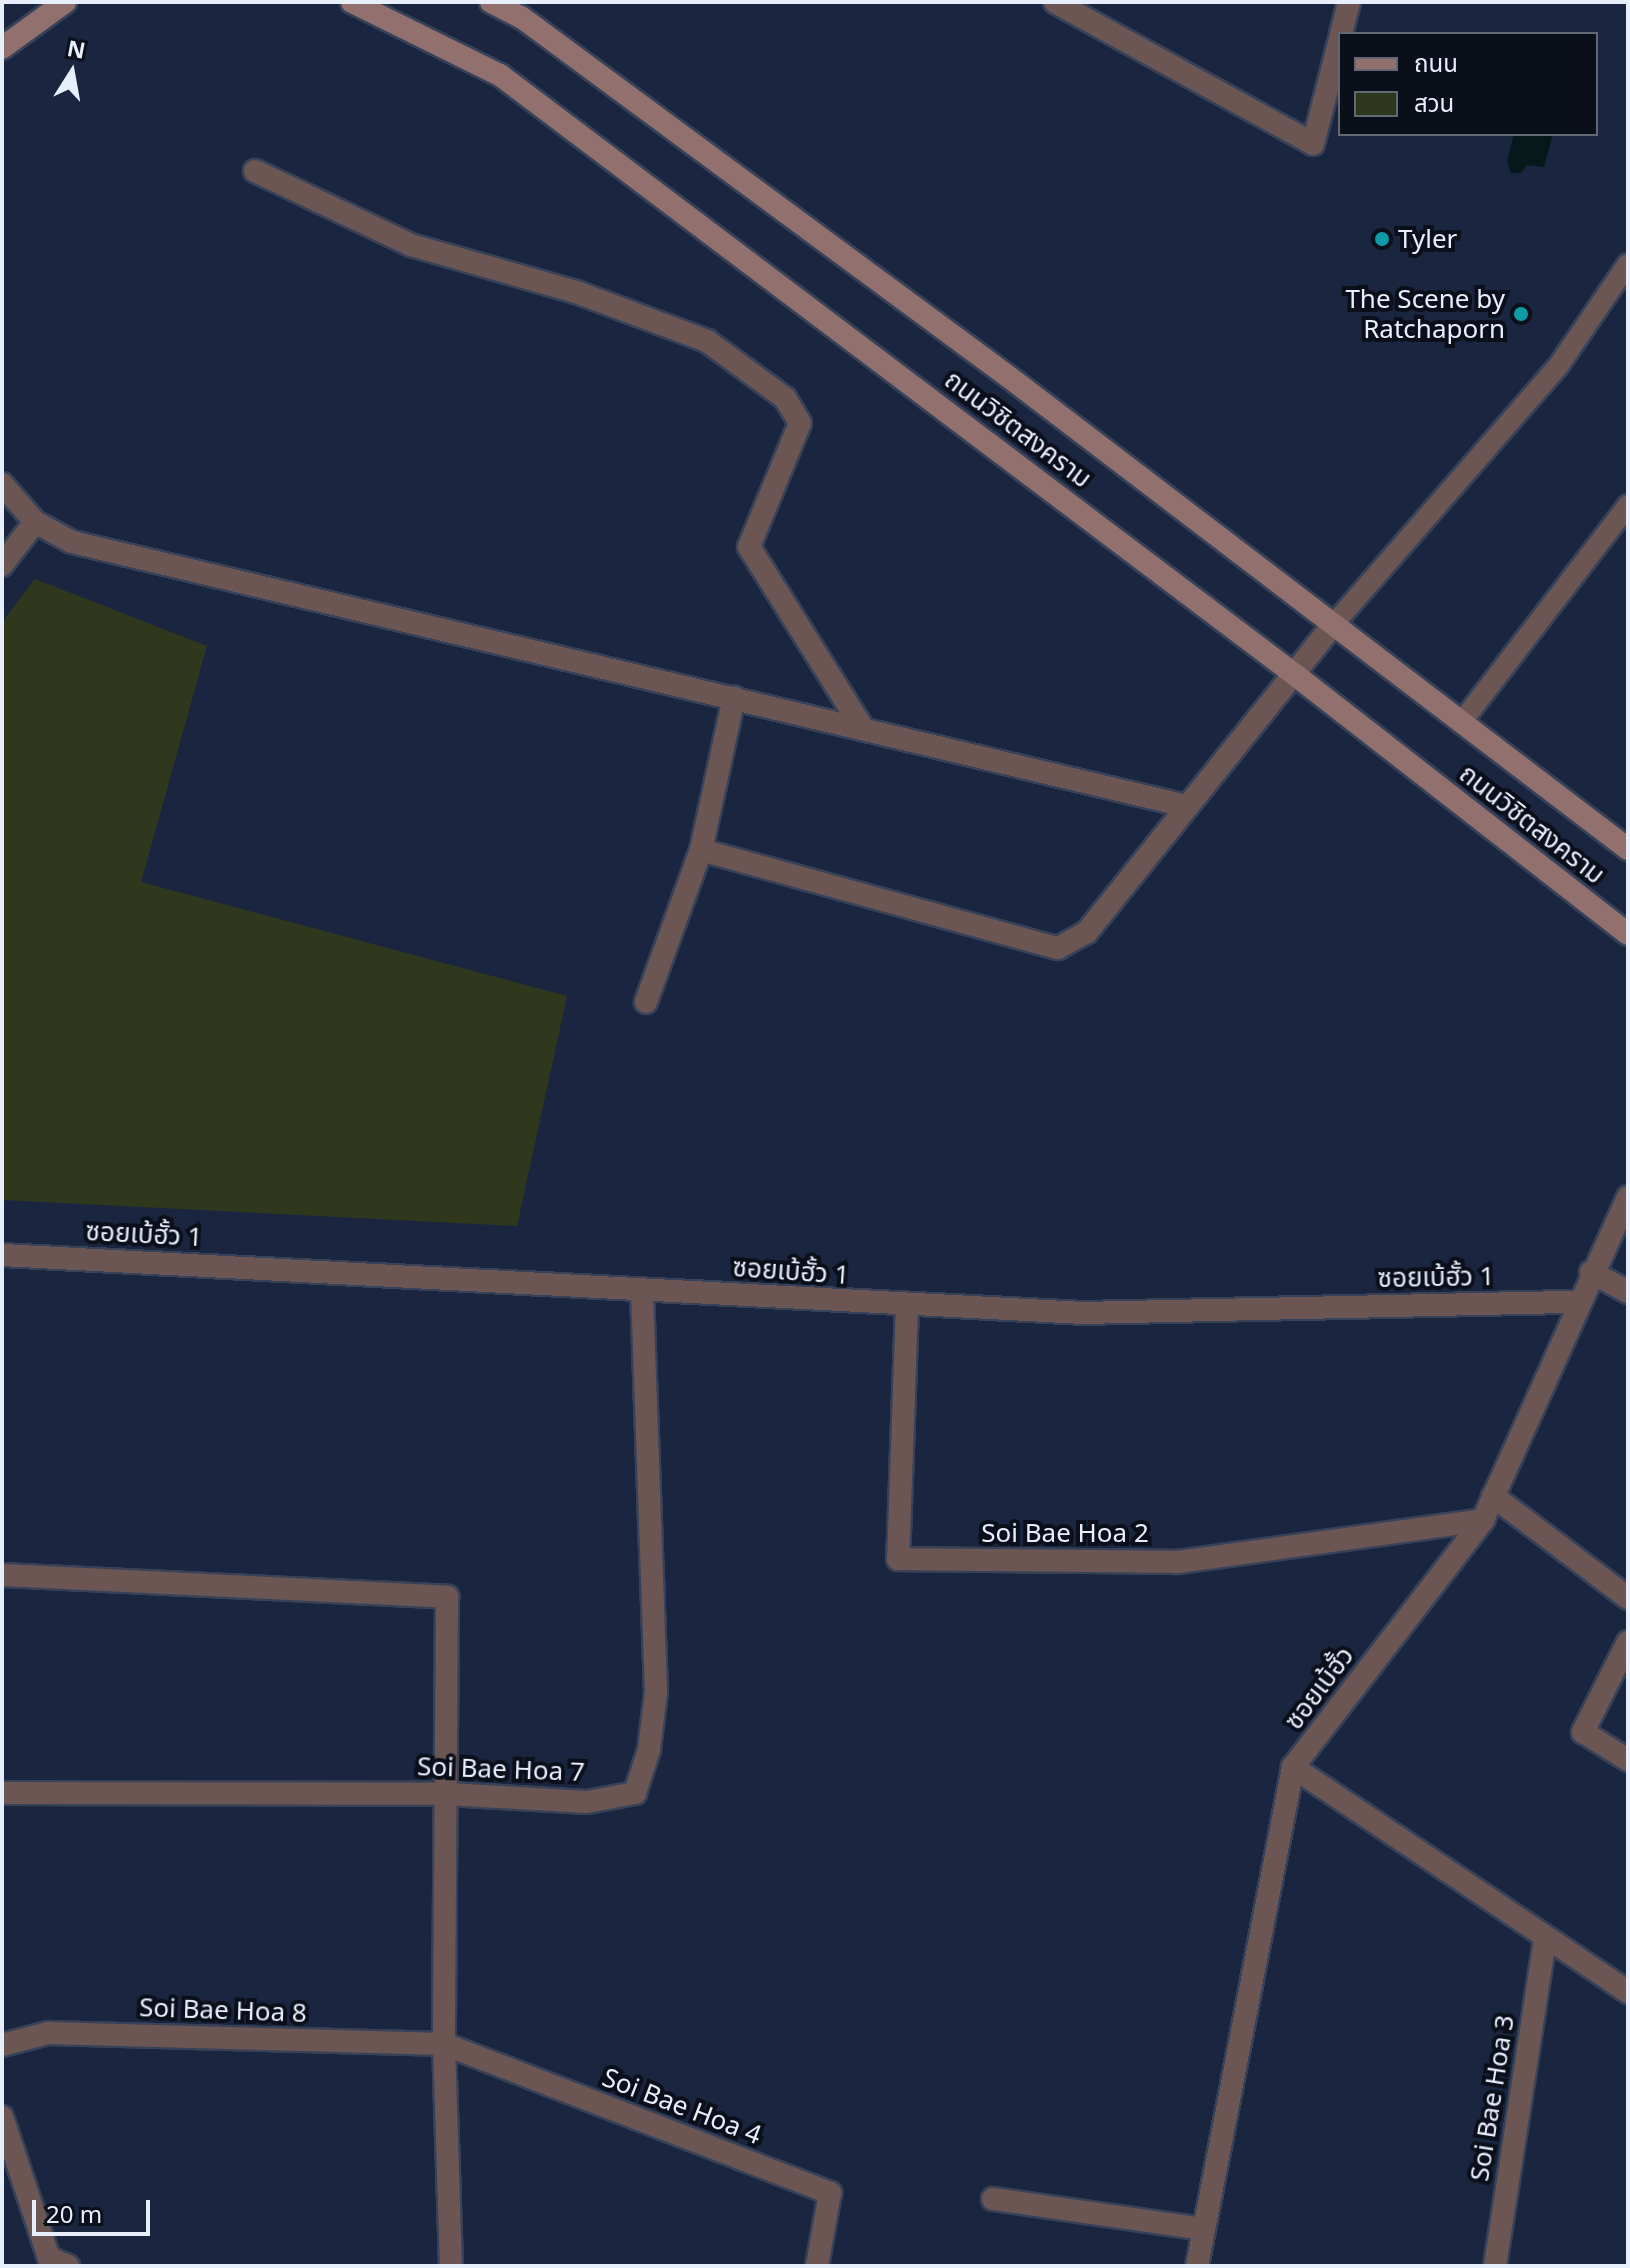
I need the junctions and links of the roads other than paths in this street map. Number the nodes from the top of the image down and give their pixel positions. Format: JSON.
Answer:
{"nodes":[{"id":1,"x":65,"y":2,"type":"edge"},
{"id":2,"x":352,"y":2,"type":"edge"},
{"id":3,"x":491,"y":2,"type":"edge"},
{"id":4,"x":1055,"y":2,"type":"edge"},
{"id":5,"x":1349,"y":2,"type":"edge"},
{"id":6,"x":1342,"y":32,"type":"edge"},
{"id":7,"x":2,"y":48,"type":"edge"},
{"id":8,"x":1338,"y":48,"type":"edge"},
{"id":9,"x":255,"y":171,"type":"dead end"},
{"id":10,"x":1628,"y":264,"type":"edge"},
{"id":11,"x":2,"y":484,"type":"edge"},
{"id":12,"x":1628,"y":505,"type":"edge"},
{"id":13,"x":35,"y":522,"type":"junction"},
{"id":14,"x":2,"y":565,"type":"edge"},
{"id":15,"x":1334,"y":624,"type":"junction"},
{"id":16,"x":1294,"y":674,"type":"junction"},
{"id":17,"x":734,"y":698,"type":"junction"},
{"id":18,"x":1461,"y":723,"type":"junction"},
{"id":19,"x":863,"y":729,"type":"junction"},
{"id":20,"x":1186,"y":806,"type":"junction"},
{"id":21,"x":1628,"y":849,"type":"edge"},
{"id":22,"x":701,"y":850,"type":"junction"},
{"id":23,"x":1628,"y":934,"type":"edge"},
{"id":24,"x":646,"y":1002,"type":"dead end"},
{"id":25,"x":1628,"y":1197,"type":"edge"},
{"id":26,"x":2,"y":1255,"type":"edge"},
{"id":27,"x":1591,"y":1272,"type":"junction"},
{"id":28,"x":642,"y":1290,"type":"junction"},
{"id":29,"x":1628,"y":1292,"type":"edge"},
{"id":30,"x":1577,"y":1302,"type":"junction"},
{"id":31,"x":907,"y":1306,"type":"junction"},
{"id":32,"x":1493,"y":1496,"type":"junction"},
{"id":33,"x":1483,"y":1520,"type":"junction"},
{"id":34,"x":2,"y":1575,"type":"edge"},
{"id":35,"x":1628,"y":1598,"type":"edge"},
{"id":36,"x":1628,"y":1642,"type":"edge"},
{"id":37,"x":1628,"y":1760,"type":"edge"},
{"id":38,"x":1293,"y":1767,"type":"junction"},
{"id":39,"x":2,"y":1793,"type":"edge"},
{"id":40,"x":448,"y":1794,"type":"junction"},
{"id":41,"x":1545,"y":1939,"type":"junction"},
{"id":42,"x":1628,"y":1992,"type":"edge"},
{"id":43,"x":444,"y":2044,"type":"junction"},
{"id":44,"x":2,"y":2045,"type":"edge"},
{"id":45,"x":2,"y":2117,"type":"edge"},
{"id":46,"x":993,"y":2199,"type":"dead end"},
{"id":47,"x":1204,"y":2229,"type":"junction"},
{"id":48,"x":50,"y":2263,"type":"edge"},
{"id":49,"x":451,"y":2266,"type":"edge"},
{"id":50,"x":817,"y":2266,"type":"edge"},
{"id":51,"x":1197,"y":2266,"type":"edge"},
{"id":52,"x":1495,"y":2266,"type":"edge"}],
"edges":[{"from":1,"to":7,"type":"main road"},
{"from":2,"to":16,"type":"main road","name":"ถนนวิชิตสงคราม"},
{"from":3,"to":15,"type":"main road","name":"ถนนวิชิตสงคราม"},
{"from":4,"to":8,"type":"street"},
{"from":5,"to":6,"type":"street"},
{"from":9,"to":19,"type":"street"},
{"from":10,"to":15,"type":"lane"},
{"from":11,"to":13,"type":"street"},
{"from":12,"to":18,"type":"lane"},
{"from":13,"to":14,"type":"street"},
{"from":13,"to":17,"type":"street"},
{"from":15,"to":16,"type":"street"},
{"from":15,"to":18,"type":"main road","name":"ถนนวิชิตสงคราม"},
{"from":16,"to":20,"type":"street"},
{"from":16,"to":23,"type":"main road","name":"ถนนวิชิตสงคราม"},
{"from":17,"to":19,"type":"street"},
{"from":17,"to":22,"type":"street"},
{"from":18,"to":21,"type":"main road","name":"ถนนวิชิตสงคราม"},
{"from":19,"to":20,"type":"street"},
{"from":20,"to":22,"type":"street"},
{"from":22,"to":24,"type":"street"},
{"from":25,"to":27,"type":"street","name":"ซอยเบ้ฮั้ว"},
{"from":26,"to":28,"type":"street","name":"ซอยเบ้ฮั้ว 1"},
{"from":27,"to":29,"type":"street"},
{"from":27,"to":30,"type":"street","name":"ซอยเบ้ฮั้ว"},
{"from":28,"to":31,"type":"street","name":"ซอยเบ้ฮั้ว 1"},
{"from":28,"to":40,"type":"street","name":"Soi Bae Hoa 7"},
{"from":30,"to":31,"type":"street","name":"ซอยเบ้ฮั้ว 1"},
{"from":30,"to":32,"type":"street","name":"ซอยเบ้ฮั้ว"},
{"from":31,"to":33,"type":"street","name":"Soi Bae Hoa 2"},
{"from":32,"to":33,"type":"street","name":"ซอยเบ้ฮั้ว"},
{"from":32,"to":35,"type":"street"},
{"from":33,"to":38,"type":"street","name":"ซอยเบ้ฮั้ว"},
{"from":34,"to":40,"type":"street"},
{"from":36,"to":37,"type":"street"},
{"from":38,"to":41,"type":"street"},
{"from":38,"to":47,"type":"street","name":"ซอยเบ้ฮั้ว"},
{"from":39,"to":40,"type":"street","name":"Soi Bae Hoa 7"},
{"from":40,"to":43,"type":"street"},
{"from":41,"to":42,"type":"street"},
{"from":41,"to":52,"type":"street","name":"Soi Bae Hoa 3"},
{"from":43,"to":44,"type":"street","name":"Soi Bae Hoa 8"},
{"from":43,"to":49,"type":"street"},
{"from":43,"to":50,"type":"street","name":"Soi Bae Hoa 4"},
{"from":45,"to":48,"type":"street"},
{"from":46,"to":47,"type":"street"},
{"from":47,"to":51,"type":"street","name":"ซอยเบ้ฮั้ว"}]}
